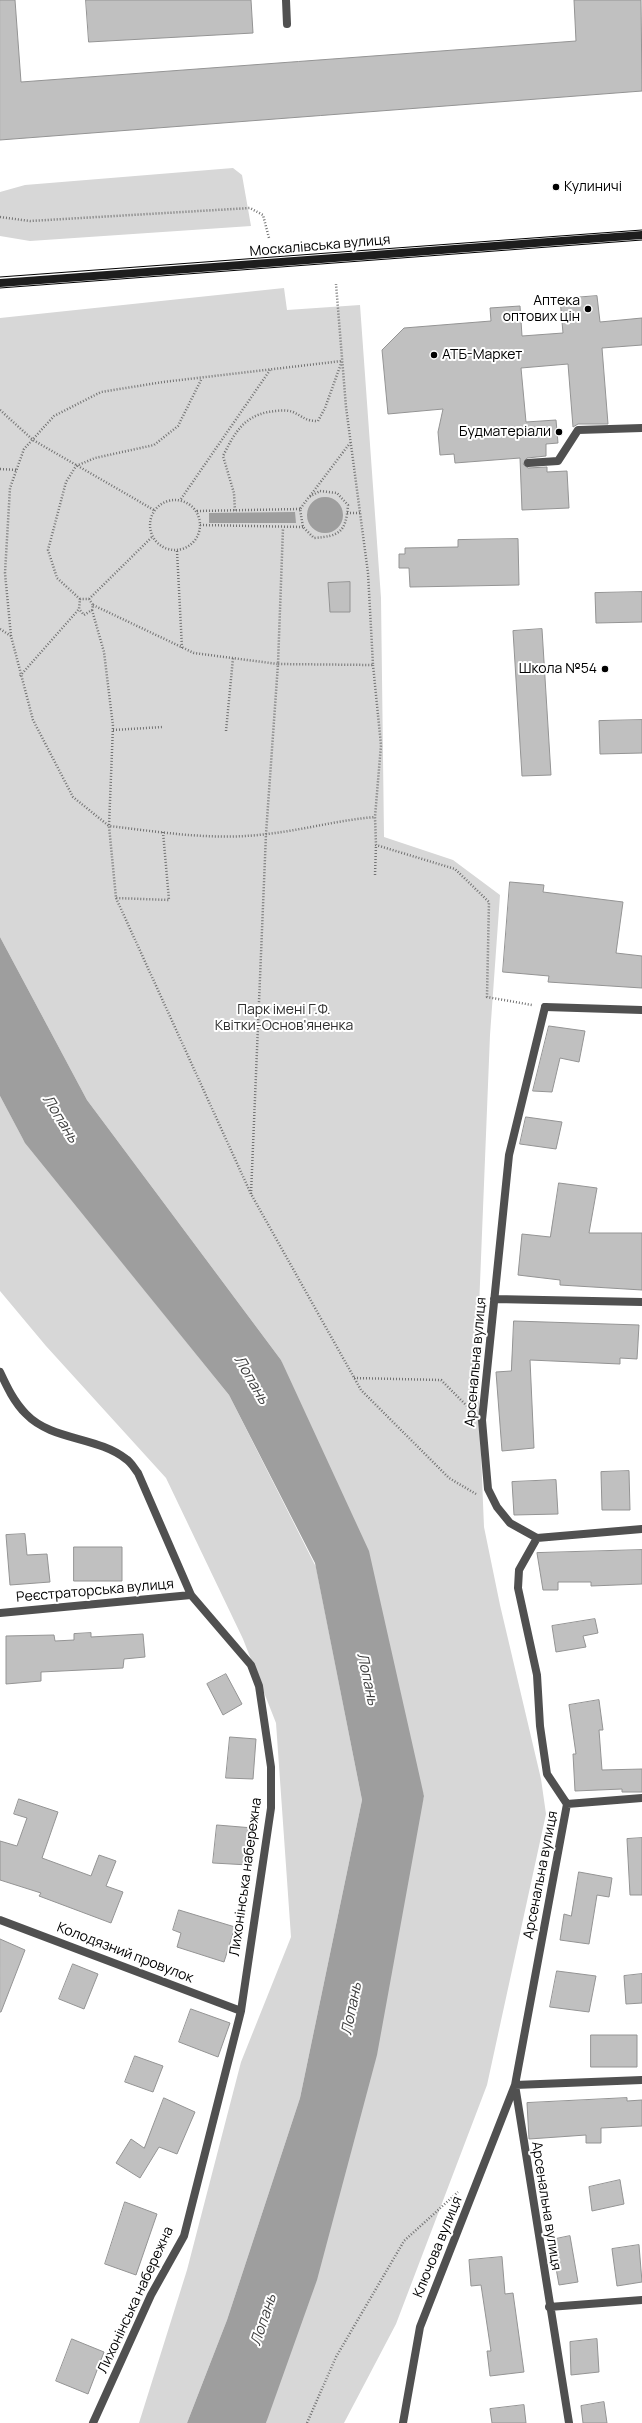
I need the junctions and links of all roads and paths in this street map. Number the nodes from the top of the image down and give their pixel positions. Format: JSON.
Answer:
{"nodes":[{"id":1,"x":286,"y":0,"type":"edge"},
{"id":2,"x":287,"y":24,"type":"dead end"},
{"id":3,"x":0,"y":217,"type":"edge"},
{"id":4,"x":642,"y":235,"type":"edge"},
{"id":5,"x":269,"y":238,"type":"dead end"},
{"id":6,"x":0,"y":283,"type":"edge"},
{"id":7,"x":336,"y":284,"type":"dead end"},
{"id":8,"x":342,"y":361,"type":"junction"},
{"id":9,"x":270,"y":370,"type":"junction"},
{"id":10,"x":203,"y":378,"type":"junction"},
{"id":11,"x":0,"y":410,"type":"edge"},
{"id":12,"x":642,"y":428,"type":"edge"},
{"id":13,"x":33,"y":440,"type":"junction"},
{"id":14,"x":351,"y":443,"type":"junction"},
{"id":15,"x":528,"y":463,"type":"dead end"},
{"id":16,"x":76,"y":466,"type":"junction"},
{"id":17,"x":0,"y":470,"type":"edge"},
{"id":18,"x":18,"y":470,"type":"junction"},
{"id":19,"x":309,"y":497,"type":"junction"},
{"id":20,"x":181,"y":499,"type":"junction"},
{"id":21,"x":300,"y":509,"type":"junction"},
{"id":22,"x":154,"y":510,"type":"junction"},
{"id":23,"x":235,"y":510,"type":"junction"},
{"id":24,"x":196,"y":511,"type":"junction"},
{"id":25,"x":347,"y":513,"type":"junction"},
{"id":26,"x":360,"y":513,"type":"junction"},
{"id":27,"x":200,"y":525,"type":"junction"},
{"id":28,"x":303,"y":526,"type":"junction"},
{"id":29,"x":283,"y":528,"type":"dead end"},
{"id":30,"x":153,"y":536,"type":"junction"},
{"id":31,"x":177,"y":551,"type":"junction"},
{"id":32,"x":80,"y":599,"type":"junction"},
{"id":33,"x":89,"y":599,"type":"junction"},
{"id":34,"x":93,"y":605,"type":"junction"},
{"id":35,"x":79,"y":610,"type":"junction"},
{"id":36,"x":92,"y":610,"type":"junction"},
{"id":37,"x":0,"y":629,"type":"edge"},
{"id":38,"x":11,"y":636,"type":"junction"},
{"id":39,"x":182,"y":648,"type":"junction"},
{"id":40,"x":233,"y":658,"type":"junction"},
{"id":41,"x":278,"y":664,"type":"junction"},
{"id":42,"x":373,"y":664,"type":"junction"},
{"id":43,"x":20,"y":676,"type":"junction"},
{"id":44,"x":163,"y":727,"type":"dead end"},
{"id":45,"x":113,"y":730,"type":"junction"},
{"id":46,"x":226,"y":731,"type":"dead end"},
{"id":47,"x":376,"y":817,"type":"junction"},
{"id":48,"x":109,"y":826,"type":"junction"},
{"id":49,"x":163,"y":832,"type":"junction"},
{"id":50,"x":266,"y":834,"type":"junction"},
{"id":51,"x":376,"y":845,"type":"junction"},
{"id":52,"x":375,"y":875,"type":"dead end"},
{"id":53,"x":116,"y":898,"type":"junction"},
{"id":54,"x":544,"y":1007,"type":"junction"},
{"id":55,"x":642,"y":1010,"type":"edge"},
{"id":56,"x":251,"y":1194,"type":"junction"},
{"id":57,"x":494,"y":1299,"type":"junction"},
{"id":58,"x":642,"y":1302,"type":"edge"},
{"id":59,"x":0,"y":1372,"type":"edge"},
{"id":60,"x":354,"y":1378,"type":"junction"},
{"id":61,"x":482,"y":1420,"type":"junction"},
{"id":62,"x":497,"y":1507,"type":"junction"},
{"id":63,"x":642,"y":1529,"type":"edge"},
{"id":64,"x":537,"y":1538,"type":"junction"},
{"id":65,"x":192,"y":1595,"type":"junction"},
{"id":66,"x":0,"y":1613,"type":"edge"},
{"id":67,"x":642,"y":1798,"type":"edge"},
{"id":68,"x":567,"y":1804,"type":"junction"},
{"id":69,"x":0,"y":1920,"type":"edge"},
{"id":70,"x":241,"y":2011,"type":"junction"},
{"id":71,"x":642,"y":2080,"type":"edge"},
{"id":72,"x":515,"y":2085,"type":"junction"},
{"id":73,"x":459,"y":2191,"type":"dead end"},
{"id":74,"x":642,"y":2300,"type":"edge"},
{"id":75,"x":549,"y":2307,"type":"junction"},
{"id":76,"x":93,"y":2423,"type":"edge"},
{"id":77,"x":307,"y":2423,"type":"edge"},
{"id":78,"x":403,"y":2423,"type":"edge"},
{"id":79,"x":569,"y":2423,"type":"edge"}],
"edges":[{"from":1,"to":2,"type":"street"},
{"from":3,"to":5,"type":"path"},
{"from":4,"to":6,"type":"street","name":"Москалівська вулиця"},
{"from":7,"to":8,"type":"path"},
{"from":8,"to":9,"type":"path"},
{"from":8,"to":14,"type":"path"},
{"from":8,"to":23,"type":"path"},
{"from":9,"to":10,"type":"path"},
{"from":9,"to":20,"type":"path"},
{"from":10,"to":13,"type":"path"},
{"from":10,"to":16,"type":"path"},
{"from":11,"to":13,"type":"path"},
{"from":12,"to":15,"type":"street"},
{"from":13,"to":16,"type":"path"},
{"from":13,"to":18,"type":"path"},
{"from":14,"to":19,"type":"path"},
{"from":14,"to":26,"type":"path"},
{"from":16,"to":22,"type":"path"},
{"from":16,"to":32,"type":"path"},
{"from":17,"to":18,"type":"path"},
{"from":18,"to":38,"type":"path"},
{"from":19,"to":21,"type":"path"},
{"from":19,"to":25,"type":"path"},
{"from":20,"to":22,"type":"path"},
{"from":20,"to":24,"type":"path"},
{"from":21,"to":23,"type":"path"},
{"from":21,"to":28,"type":"path"},
{"from":22,"to":30,"type":"path"},
{"from":23,"to":24,"type":"path"},
{"from":24,"to":27,"type":"path"},
{"from":25,"to":26,"type":"path"},
{"from":25,"to":28,"type":"path"},
{"from":26,"to":42,"type":"path"},
{"from":27,"to":28,"type":"path"},
{"from":27,"to":31,"type":"path"},
{"from":29,"to":41,"type":"path"},
{"from":30,"to":31,"type":"path"},
{"from":30,"to":33,"type":"path"},
{"from":31,"to":39,"type":"path"},
{"from":32,"to":33,"type":"path"},
{"from":32,"to":35,"type":"path"},
{"from":33,"to":34,"type":"path"},
{"from":34,"to":36,"type":"path"},
{"from":34,"to":39,"type":"path"},
{"from":35,"to":36,"type":"path"},
{"from":35,"to":43,"type":"path"},
{"from":36,"to":45,"type":"path"},
{"from":37,"to":38,"type":"path"},
{"from":38,"to":43,"type":"path"},
{"from":39,"to":40,"type":"path"},
{"from":40,"to":41,"type":"path"},
{"from":40,"to":46,"type":"path"},
{"from":41,"to":42,"type":"path"},
{"from":41,"to":50,"type":"path"},
{"from":42,"to":47,"type":"path"},
{"from":43,"to":48,"type":"path"},
{"from":44,"to":45,"type":"path"},
{"from":45,"to":48,"type":"path"},
{"from":47,"to":50,"type":"path"},
{"from":47,"to":51,"type":"path"},
{"from":48,"to":49,"type":"path"},
{"from":48,"to":53,"type":"path"},
{"from":49,"to":50,"type":"path"},
{"from":49,"to":53,"type":"path"},
{"from":50,"to":56,"type":"path"},
{"from":51,"to":52,"type":"path"},
{"from":51,"to":54,"type":"path"},
{"from":53,"to":56,"type":"path"},
{"from":54,"to":55,"type":"street"},
{"from":54,"to":57,"type":"street","name":"Арсенальна вулиця"},
{"from":56,"to":60,"type":"path"},
{"from":57,"to":58,"type":"street"},
{"from":57,"to":61,"type":"street","name":"Арсенальна вулиця"},
{"from":59,"to":65,"type":"street","name":"Лихонінська набережна"},
{"from":60,"to":61,"type":"path"},
{"from":60,"to":62,"type":"path"},
{"from":61,"to":62,"type":"street","name":"Арсенальна вулиця"},
{"from":62,"to":64,"type":"street","name":"Арсенальна вулиця"},
{"from":63,"to":64,"type":"street"},
{"from":64,"to":68,"type":"street","name":"Арсенальна вулиця"},
{"from":65,"to":66,"type":"street","name":"Реєстраторська вулиця"},
{"from":65,"to":70,"type":"street","name":"Лихонінська набережна"},
{"from":67,"to":68,"type":"street"},
{"from":68,"to":72,"type":"street","name":"Арсенальна вулиця"},
{"from":69,"to":70,"type":"street","name":"Колодязний провулок"},
{"from":70,"to":76,"type":"street","name":"Лихонінська набережна"},
{"from":71,"to":72,"type":"street"},
{"from":72,"to":75,"type":"street","name":"Арсенальна вулиця"},
{"from":72,"to":78,"type":"street","name":"Ключова вулиця"},
{"from":73,"to":77,"type":"path"},
{"from":74,"to":75,"type":"street"},
{"from":75,"to":79,"type":"street","name":"Арсенальна вулиця"}]}
